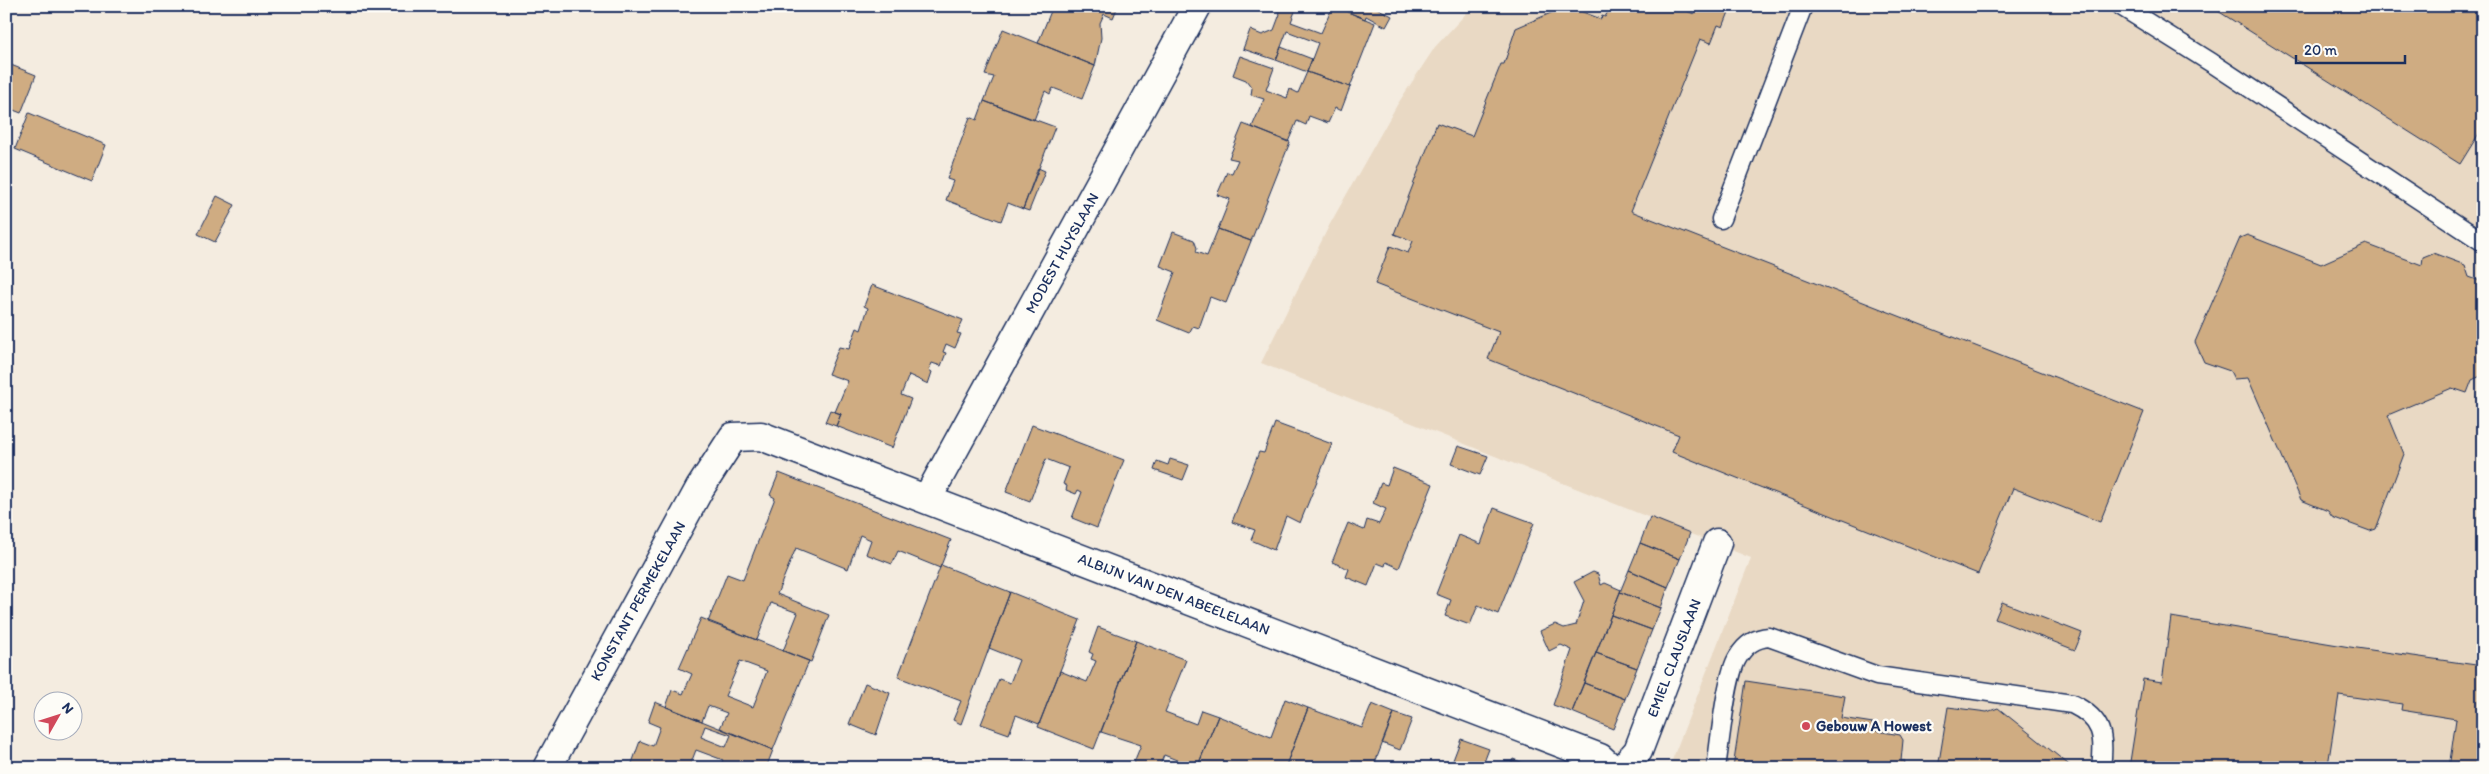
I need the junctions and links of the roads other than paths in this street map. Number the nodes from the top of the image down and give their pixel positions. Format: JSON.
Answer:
{"nodes":[{"id":1,"x":1197,"y":6,"type":"edge"},
{"id":2,"x":1803,"y":6,"type":"edge"},
{"id":3,"x":2122,"y":7,"type":"edge"},
{"id":4,"x":1720,"y":219,"type":"dead end"},
{"id":5,"x":2483,"y":242,"type":"edge"},
{"id":6,"x":733,"y":437,"type":"joint"},
{"id":7,"x":927,"y":499,"type":"junction"},
{"id":8,"x":1717,"y":544,"type":"dead end"},
{"id":9,"x":546,"y":768,"type":"edge"},
{"id":10,"x":1611,"y":768,"type":"edge"},
{"id":11,"x":1623,"y":768,"type":"edge"},
{"id":12,"x":1716,"y":768,"type":"edge"},
{"id":13,"x":2101,"y":768,"type":"edge"}],
"edges":[{"from":1,"to":7,"type":"street","name":"MODEST HUYSLAAN"},
{"from":2,"to":4,"type":"lane"},
{"from":3,"to":5,"type":"lane"},
{"from":6,"to":7,"type":"street","name":"ALBIJN VAN DEN ABEELELAAN"},
{"from":6,"to":9,"type":"street","name":"KONSTANT PERMEKELAAN"},
{"from":7,"to":10,"type":"street","name":"ALBIJN VAN DEN ABEELELAAN"},
{"from":8,"to":11,"type":"street","name":"EMIEL CLAUSLAAN"},
{"from":12,"to":13,"type":"lane"}]}
